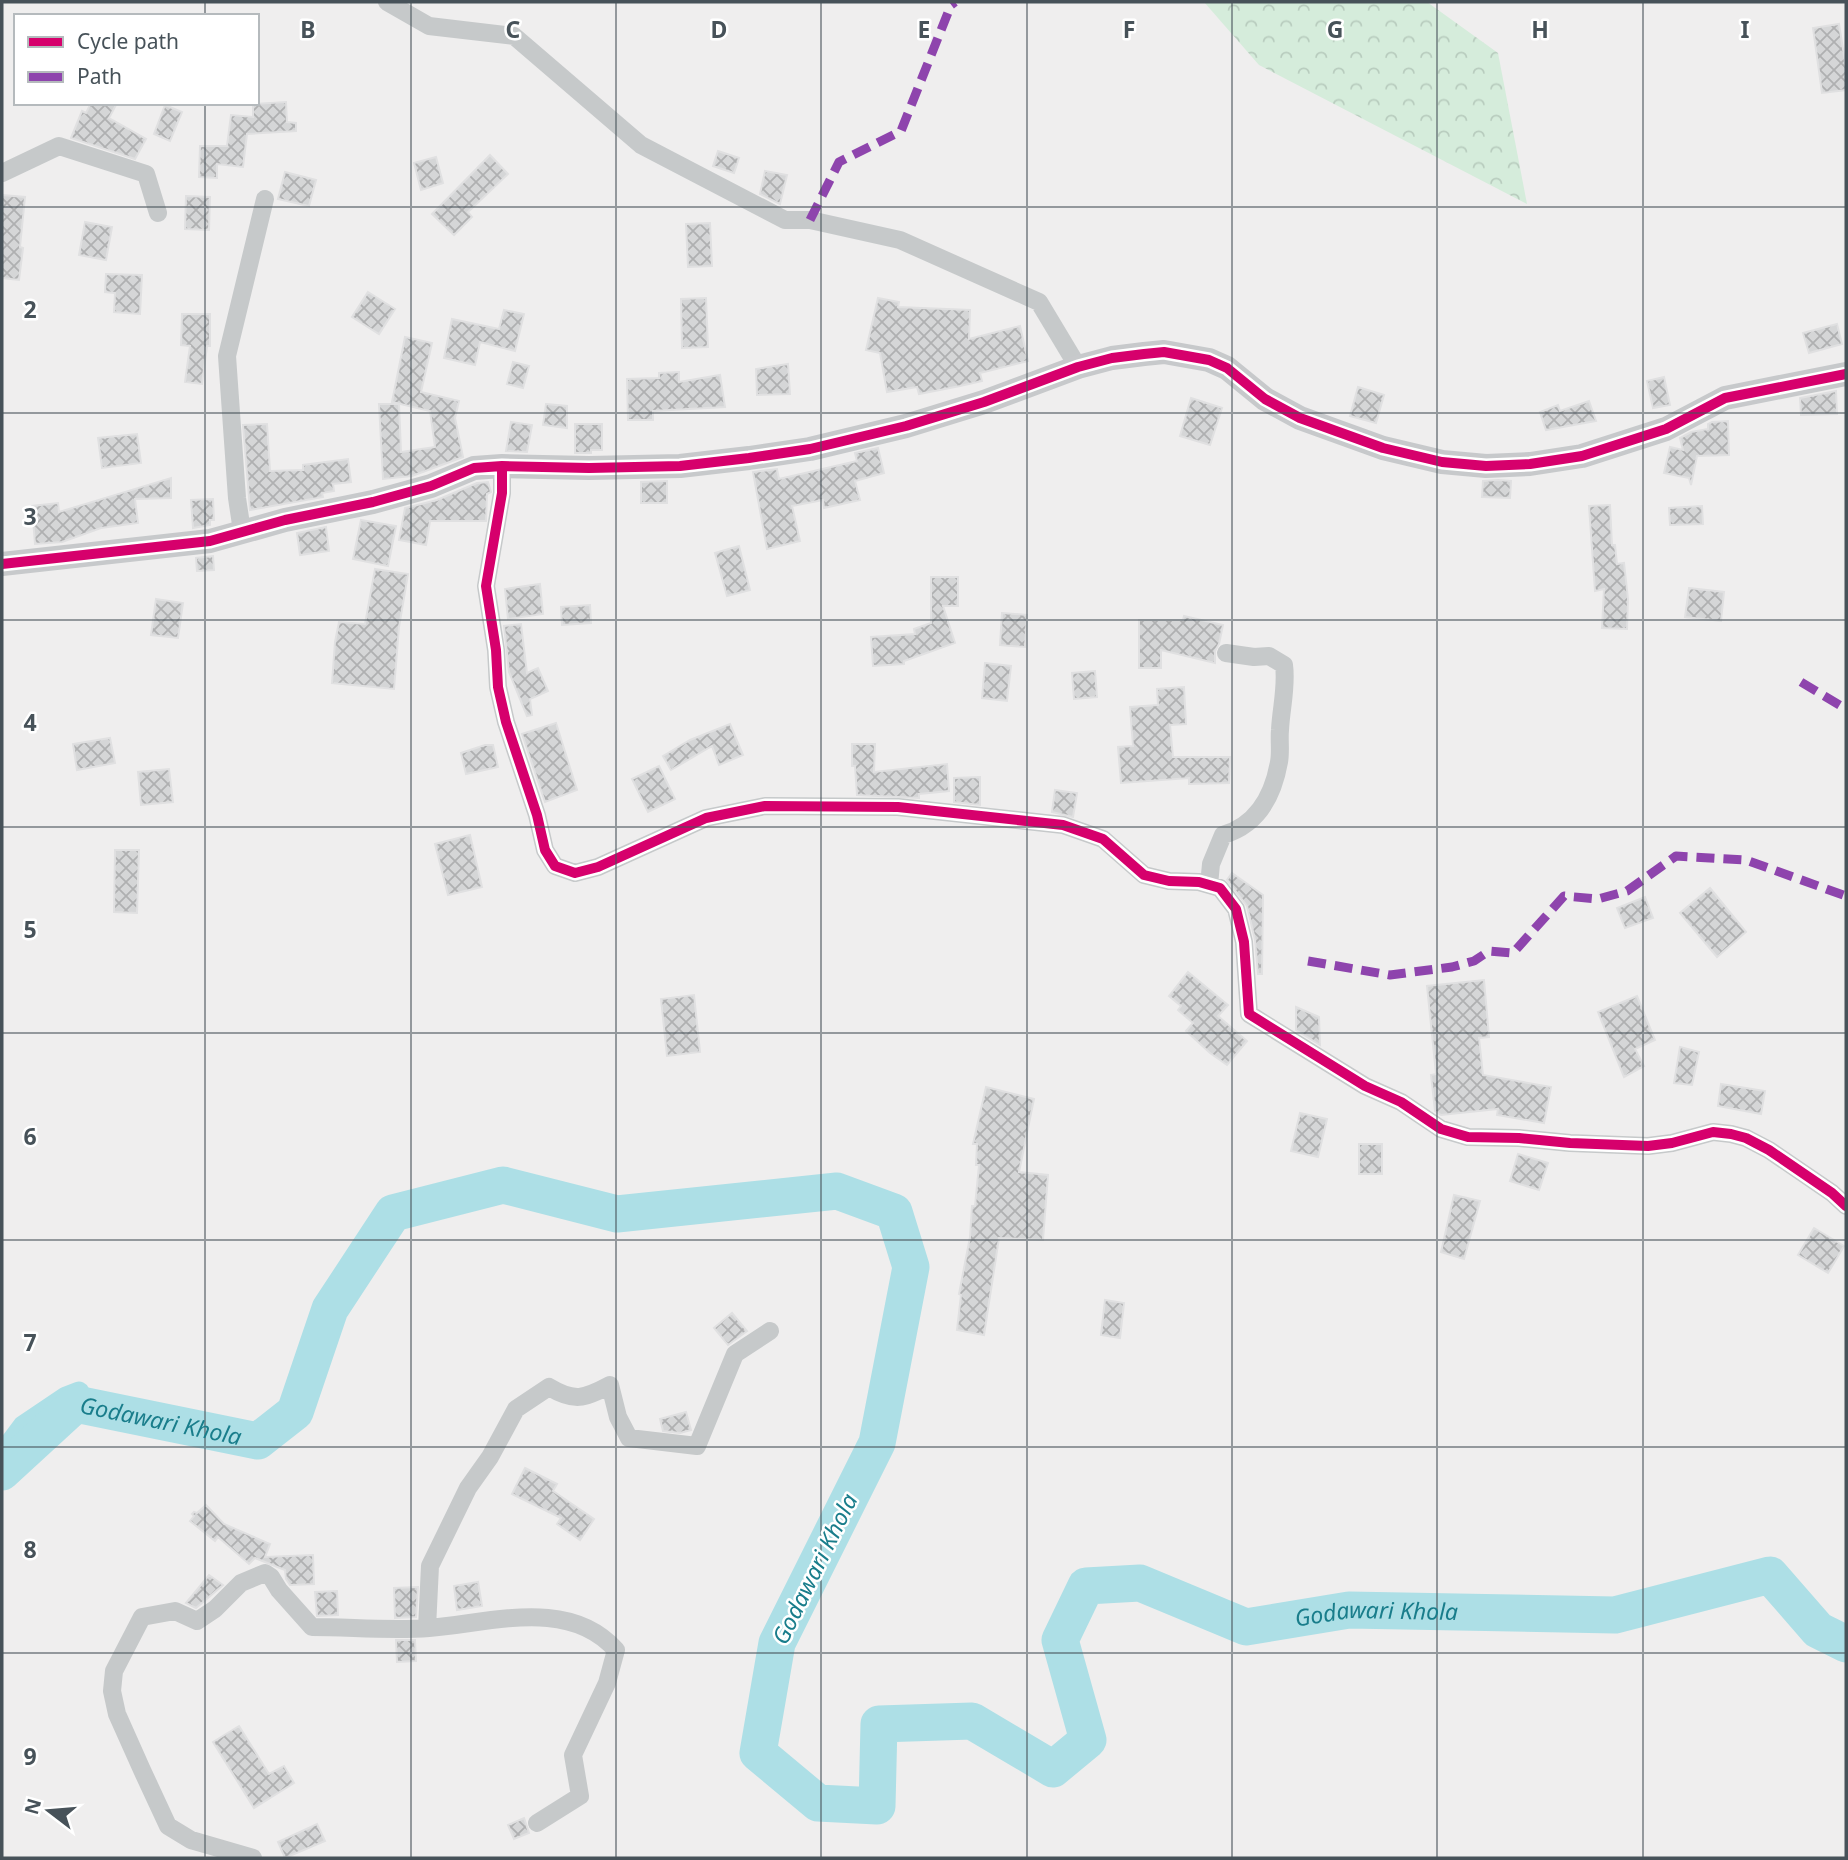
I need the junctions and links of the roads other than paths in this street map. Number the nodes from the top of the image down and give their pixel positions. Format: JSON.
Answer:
{"nodes":[{"id":1,"x":387,"y":2,"type":"edge"},
{"id":2,"x":2,"y":173,"type":"edge"},
{"id":3,"x":265,"y":199,"type":"dead end"},
{"id":4,"x":158,"y":213,"type":"dead end"},
{"id":5,"x":1078,"y":367,"type":"junction"},
{"id":6,"x":1846,"y":374,"type":"edge"},
{"id":7,"x":502,"y":466,"type":"junction"},
{"id":8,"x":243,"y":531,"type":"junction"},
{"id":9,"x":2,"y":564,"type":"edge"},
{"id":10,"x":1226,"y":653,"type":"dead end"},
{"id":11,"x":1209,"y":885,"type":"junction"},
{"id":12,"x":1846,"y":1206,"type":"edge"},
{"id":13,"x":770,"y":1331,"type":"dead end"},
{"id":14,"x":428,"y":1628,"type":"junction"},
{"id":15,"x":537,"y":1823,"type":"dead end"},
{"id":16,"x":253,"y":1858,"type":"edge"}],
"edges":[{"from":1,"to":5,"type":"street"},
{"from":2,"to":4,"type":"street"},
{"from":3,"to":8,"type":"street"},
{"from":5,"to":6,"type":"street"},
{"from":5,"to":7,"type":"street"},
{"from":7,"to":8,"type":"street"},
{"from":7,"to":11,"type":"street"},
{"from":8,"to":9,"type":"street"},
{"from":10,"to":11,"type":"street"},
{"from":11,"to":12,"type":"street"},
{"from":13,"to":14,"type":"street"},
{"from":14,"to":15,"type":"street"},
{"from":14,"to":16,"type":"street"}]}
